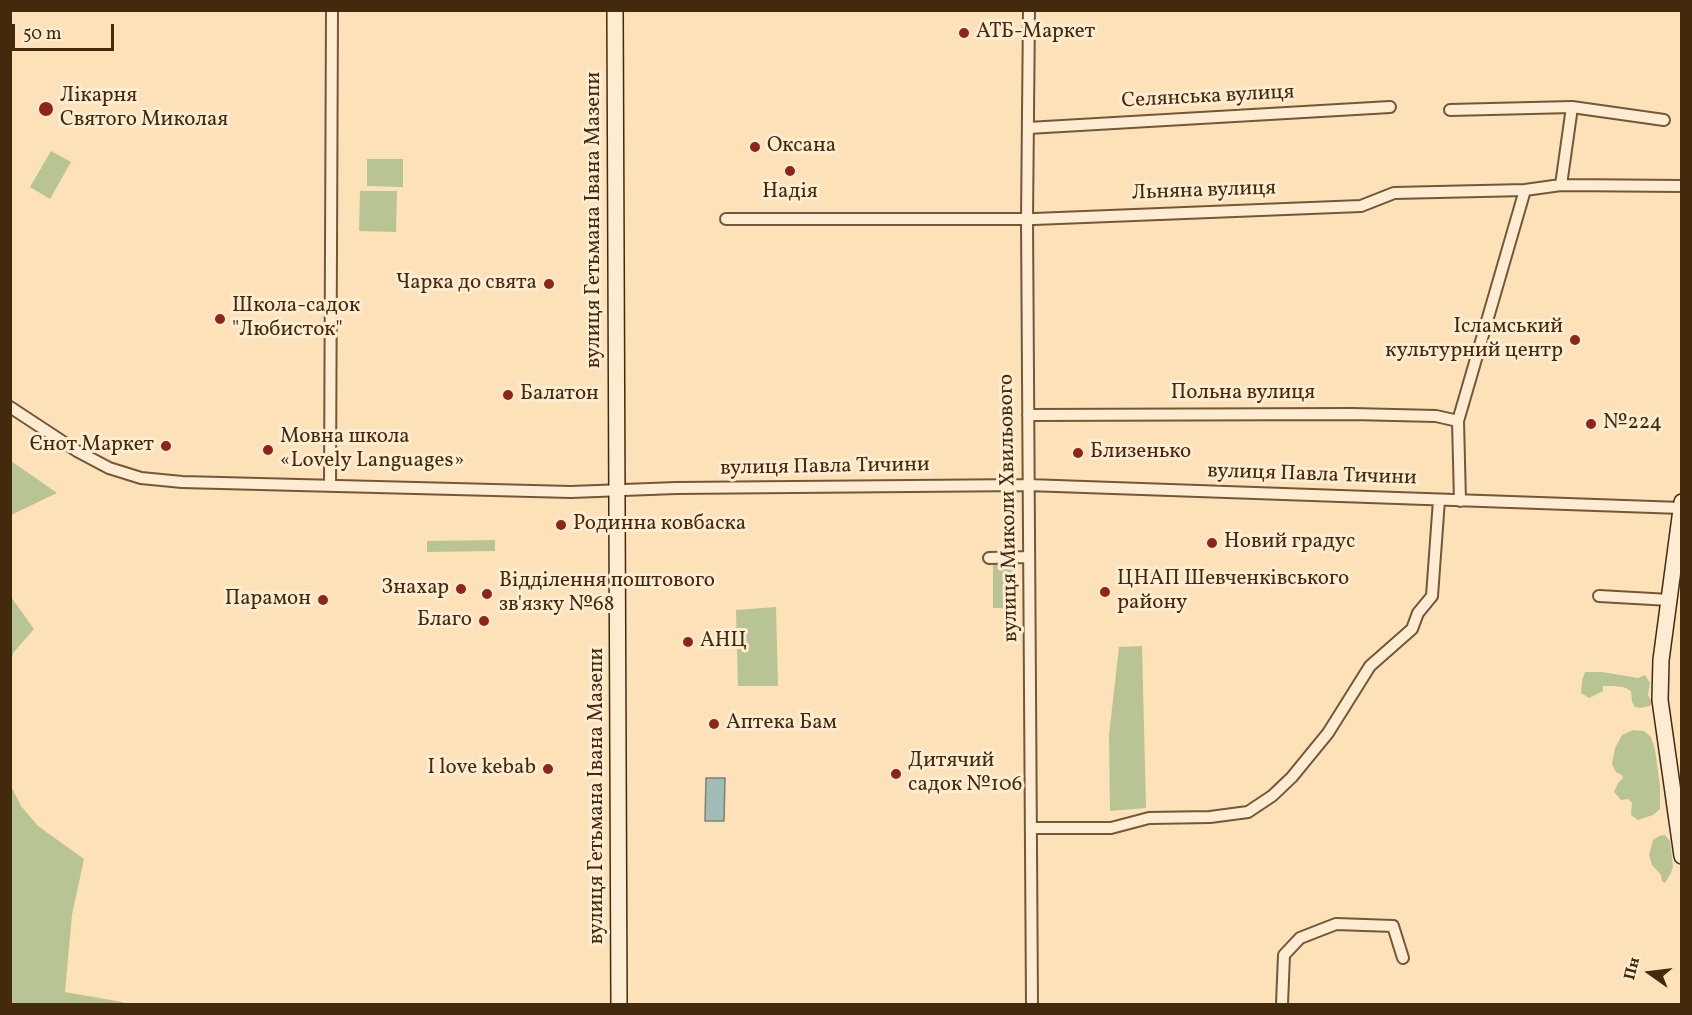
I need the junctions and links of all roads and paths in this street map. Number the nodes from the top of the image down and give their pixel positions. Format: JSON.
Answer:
{"nodes":[{"id":1,"x":332,"y":10,"type":"edge"},
{"id":2,"x":615,"y":10,"type":"edge"},
{"id":3,"x":1029,"y":10,"type":"edge"},
{"id":4,"x":1390,"y":106,"type":"dead end"},
{"id":5,"x":1572,"y":107,"type":"junction"},
{"id":6,"x":1450,"y":110,"type":"dead end"},
{"id":7,"x":1664,"y":120,"type":"dead end"},
{"id":8,"x":1028,"y":128,"type":"junction"},
{"id":9,"x":1561,"y":185,"type":"junction"},
{"id":10,"x":1682,"y":186,"type":"edge"},
{"id":11,"x":1525,"y":190,"type":"junction"},
{"id":12,"x":726,"y":219,"type":"dead end"},
{"id":13,"x":1027,"y":219,"type":"junction"},
{"id":14,"x":10,"y":407,"type":"edge"},
{"id":15,"x":1028,"y":415,"type":"junction"},
{"id":16,"x":1458,"y":421,"type":"junction"},
{"id":17,"x":1028,"y":485,"type":"junction"},
{"id":18,"x":330,"y":486,"type":"junction"},
{"id":19,"x":617,"y":492,"type":"junction"},
{"id":20,"x":1439,"y":500,"type":"junction"},
{"id":21,"x":1460,"y":501,"type":"junction"},
{"id":22,"x":1681,"y":505,"type":"edge"},
{"id":23,"x":1029,"y":556,"type":"junction"},
{"id":24,"x":988,"y":558,"type":"dead end"},
{"id":25,"x":1599,"y":596,"type":"dead end"},
{"id":26,"x":1670,"y":600,"type":"junction"},
{"id":27,"x":1033,"y":828,"type":"junction"},
{"id":28,"x":1682,"y":856,"type":"edge"},
{"id":29,"x":1403,"y":958,"type":"dead end"},
{"id":30,"x":620,"y":1005,"type":"edge"},
{"id":31,"x":1032,"y":1005,"type":"edge"},
{"id":32,"x":1282,"y":1005,"type":"edge"}],
"edges":[{"from":1,"to":18,"type":"street"},
{"from":2,"to":19,"type":"main road","name":"вулиця Гетьмана Івана Мазепи"},
{"from":3,"to":8,"type":"street","name":"вулиця Миколи Хвильового"},
{"from":4,"to":8,"type":"street","name":"Селянська вулиця"},
{"from":5,"to":6,"type":"street"},
{"from":5,"to":7,"type":"street"},
{"from":5,"to":9,"type":"street"},
{"from":8,"to":13,"type":"street","name":"вулиця Миколи Хвильового"},
{"from":9,"to":10,"type":"street","name":"Льняна вулиця"},
{"from":9,"to":11,"type":"street","name":"Льняна вулиця"},
{"from":11,"to":13,"type":"street","name":"Льняна вулиця"},
{"from":11,"to":16,"type":"street"},
{"from":12,"to":13,"type":"street","name":"Льняна вулиця"},
{"from":13,"to":15,"type":"street","name":"вулиця Миколи Хвильового"},
{"from":14,"to":18,"type":"street","name":"вулиця Павла Тичини"},
{"from":15,"to":16,"type":"street","name":"Польна вулиця"},
{"from":15,"to":17,"type":"street","name":"вулиця Миколи Хвильового"},
{"from":16,"to":21,"type":"street"},
{"from":17,"to":19,"type":"street","name":"вулиця Павла Тичини"},
{"from":17,"to":20,"type":"street","name":"вулиця Павла Тичини"},
{"from":17,"to":23,"type":"street","name":"вулиця Миколи Хвильового"},
{"from":18,"to":19,"type":"street","name":"вулиця Павла Тичини"},
{"from":19,"to":30,"type":"main road","name":"вулиця Гетьмана Івана Мазепи"},
{"from":20,"to":21,"type":"street","name":"вулиця Павла Тичини"},
{"from":20,"to":27,"type":"street"},
{"from":21,"to":22,"type":"street","name":"вулиця Павла Тичини"},
{"from":22,"to":26,"type":"main road"},
{"from":23,"to":24,"type":"street"},
{"from":23,"to":27,"type":"street","name":"вулиця Миколи Хвильового"},
{"from":25,"to":26,"type":"street"},
{"from":26,"to":28,"type":"main road"},
{"from":27,"to":31,"type":"street","name":"вулиця Миколи Хвильового"},
{"from":29,"to":32,"type":"street"}]}
